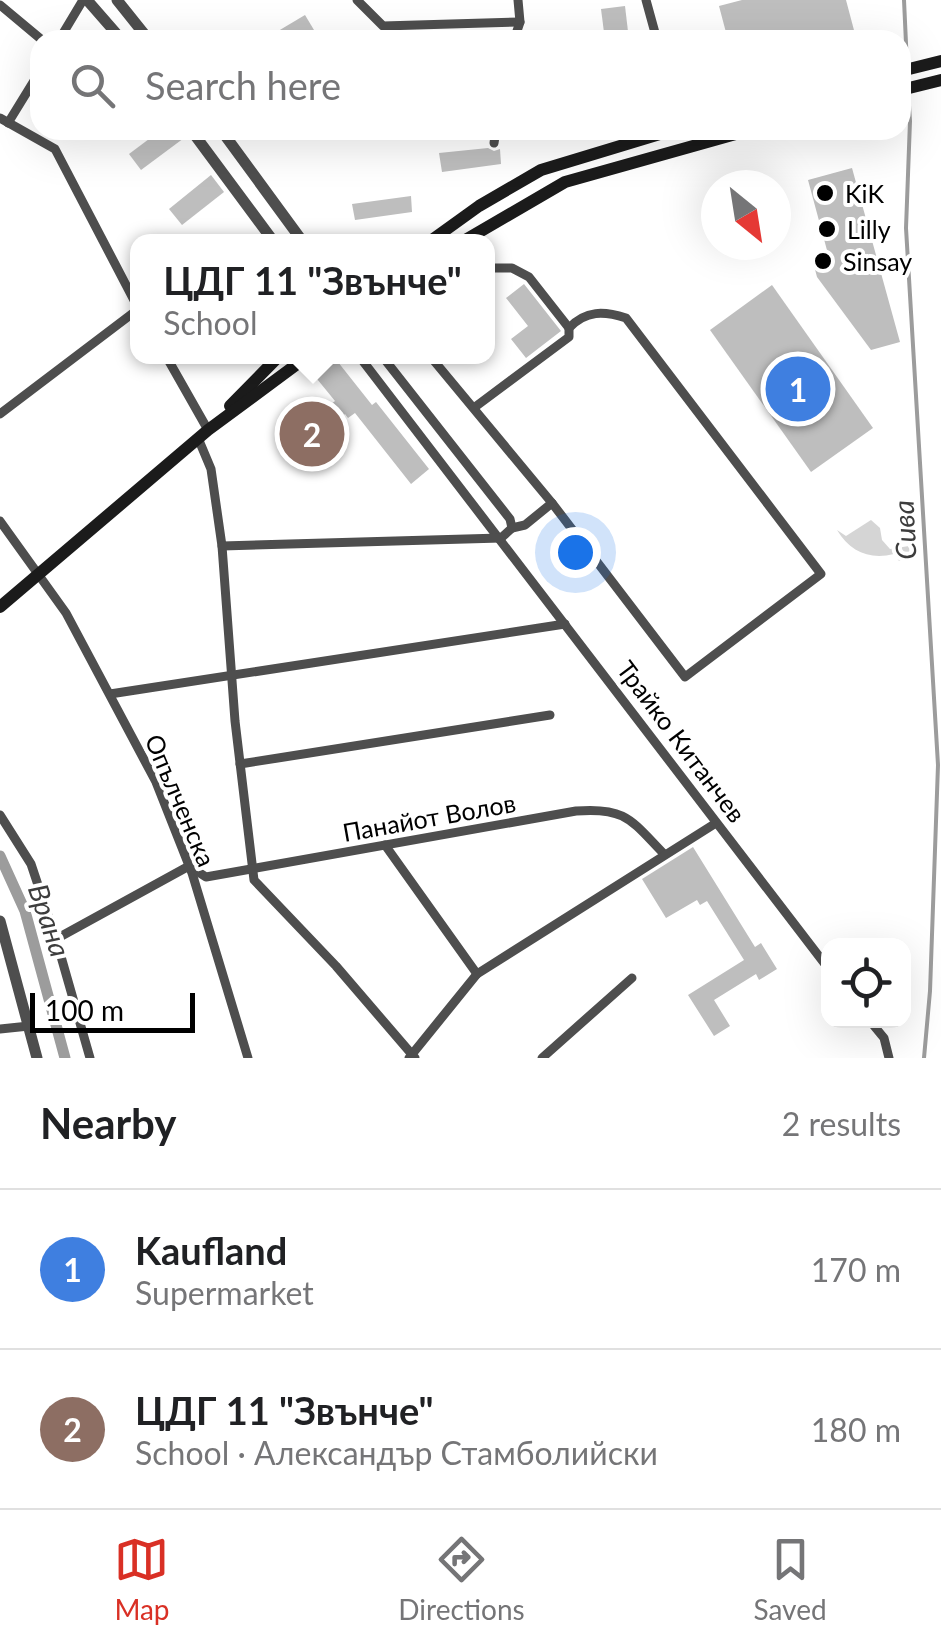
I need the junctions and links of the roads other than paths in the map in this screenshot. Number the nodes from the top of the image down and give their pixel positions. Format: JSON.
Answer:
{"nodes":[{"id":1,"x":85,"y":0,"type":"edge"},
{"id":2,"x":116,"y":0,"type":"edge"},
{"id":3,"x":356,"y":0,"type":"edge"},
{"id":4,"x":518,"y":0,"type":"edge"},
{"id":5,"x":646,"y":0,"type":"edge"},
{"id":6,"x":0,"y":4,"type":"edge"},
{"id":7,"x":520,"y":22,"type":"junction"},
{"id":8,"x":30,"y":30,"type":"edge"},
{"id":9,"x":66,"y":30,"type":"edge"},
{"id":10,"x":113,"y":30,"type":"edge"},
{"id":11,"x":141,"y":30,"type":"edge"},
{"id":12,"x":517,"y":30,"type":"edge"},
{"id":13,"x":654,"y":30,"type":"edge"},
{"id":14,"x":30,"y":85,"type":"edge"},
{"id":15,"x":3,"y":121,"type":"edge"},
{"id":16,"x":30,"y":136,"type":"edge"},
{"id":17,"x":38,"y":140,"type":"edge"},
{"id":18,"x":198,"y":140,"type":"edge"},
{"id":19,"x":228,"y":140,"type":"edge"},
{"id":20,"x":494,"y":140,"type":"edge"},
{"id":21,"x":640,"y":140,"type":"edge"},
{"id":22,"x":714,"y":140,"type":"edge"},
{"id":23,"x":494,"y":143,"type":"dead end"},
{"id":24,"x":268,"y":234,"type":"edge"},
{"id":25,"x":297,"y":234,"type":"edge"},
{"id":26,"x":441,"y":234,"type":"edge"},
{"id":27,"x":476,"y":234,"type":"edge"},
{"id":28,"x":495,"y":268,"type":"edge"},
{"id":29,"x":130,"y":294,"type":"edge"},
{"id":30,"x":130,"y":313,"type":"edge"},
{"id":31,"x":569,"y":328,"type":"junction"},
{"id":32,"x":170,"y":364,"type":"edge"},
{"id":33,"x":271,"y":364,"type":"edge"},
{"id":34,"x":297,"y":364,"type":"edge"},
{"id":35,"x":365,"y":364,"type":"edge"},
{"id":36,"x":388,"y":364,"type":"edge"},
{"id":37,"x":436,"y":364,"type":"edge"},
{"id":38,"x":475,"y":407,"type":"junction"},
{"id":39,"x":0,"y":414,"type":"edge"},
{"id":40,"x":203,"y":434,"type":"junction"},
{"id":41,"x":552,"y":503,"type":"junction"},
{"id":42,"x":0,"y":520,"type":"edge"},
{"id":43,"x":512,"y":528,"type":"junction"},
{"id":44,"x":502,"y":538,"type":"junction"},
{"id":45,"x":222,"y":546,"type":"junction"},
{"id":46,"x":40,"y":575,"type":"junction"},
{"id":47,"x":0,"y":607,"type":"edge"},
{"id":48,"x":565,"y":624,"type":"junction"},
{"id":49,"x":231,"y":673,"type":"junction"},
{"id":50,"x":110,"y":694,"type":"junction"},
{"id":51,"x":550,"y":715,"type":"dead end"},
{"id":52,"x":240,"y":764,"type":"junction"},
{"id":53,"x":0,"y":815,"type":"edge"},
{"id":54,"x":716,"y":823,"type":"junction"},
{"id":55,"x":386,"y":845,"type":"junction"},
{"id":56,"x":664,"y":854,"type":"junction"},
{"id":57,"x":189,"y":866,"type":"junction"},
{"id":58,"x":252,"y":867,"type":"junction"},
{"id":59,"x":0,"y":922,"type":"edge"},
{"id":60,"x":56,"y":939,"type":"junction"},
{"id":61,"x":821,"y":959,"type":"edge"},
{"id":62,"x":476,"y":974,"type":"junction"},
{"id":63,"x":632,"y":978,"type":"dead end"},
{"id":64,"x":29,"y":1026,"type":"junction"},
{"id":65,"x":876,"y":1028,"type":"edge"},
{"id":66,"x":0,"y":1029,"type":"edge"},
{"id":67,"x":244,"y":1047,"type":"junction"},
{"id":68,"x":412,"y":1057,"type":"edge"},
{"id":69,"x":37,"y":1058,"type":"edge"},
{"id":70,"x":90,"y":1058,"type":"edge"},
{"id":71,"x":238,"y":1058,"type":"edge"},
{"id":72,"x":248,"y":1058,"type":"edge"},
{"id":73,"x":542,"y":1058,"type":"edge"},
{"id":74,"x":889,"y":1058,"type":"edge"}],
"edges":[{"from":1,"to":9,"type":"street"},
{"from":1,"to":10,"type":"street"},
{"from":2,"to":11,"type":"street"},
{"from":3,"to":7,"type":"street"},
{"from":4,"to":7,"type":"street"},
{"from":5,"to":13,"type":"street"},
{"from":6,"to":8,"type":"street"},
{"from":7,"to":12,"type":"street"},
{"from":14,"to":15,"type":"street"},
{"from":15,"to":16,"type":"street"},
{"from":17,"to":29,"type":"street"},
{"from":18,"to":24,"type":"street"},
{"from":19,"to":25,"type":"street"},
{"from":20,"to":23,"type":"street"},
{"from":21,"to":26,"type":"main road"},
{"from":22,"to":27,"type":"main road"},
{"from":28,"to":31,"type":"street"},
{"from":30,"to":39,"type":"street"},
{"from":31,"to":38,"type":"street"},
{"from":31,"to":41,"type":"street"},
{"from":32,"to":40,"type":"street"},
{"from":33,"to":40,"type":"main road"},
{"from":34,"to":40,"type":"main road"},
{"from":35,"to":44,"type":"street","name":"Трайко Китанчев"},
{"from":36,"to":43,"type":"street"},
{"from":37,"to":38,"type":"street"},
{"from":38,"to":41,"type":"street"},
{"from":40,"to":45,"type":"street"},
{"from":40,"to":46,"type":"main road"},
{"from":41,"to":43,"type":"street"},
{"from":42,"to":46,"type":"street","name":"Опълченска"},
{"from":43,"to":44,"type":"street"},
{"from":44,"to":45,"type":"street"},
{"from":44,"to":48,"type":"street","name":"Трайко Китанчев"},
{"from":45,"to":49,"type":"street"},
{"from":46,"to":47,"type":"main road"},
{"from":46,"to":50,"type":"street","name":"Опълченска"},
{"from":48,"to":49,"type":"street"},
{"from":48,"to":54,"type":"street","name":"Трайко Китанчев"},
{"from":49,"to":50,"type":"street"},
{"from":49,"to":52,"type":"street"},
{"from":50,"to":57,"type":"street","name":"Опълченска"},
{"from":51,"to":52,"type":"street"},
{"from":52,"to":58,"type":"street"},
{"from":53,"to":60,"type":"street"},
{"from":54,"to":56,"type":"street"},
{"from":54,"to":61,"type":"street","name":"Трайко Китанчев"},
{"from":55,"to":56,"type":"street","name":"Панайот Волов"},
{"from":55,"to":58,"type":"street","name":"Панайот Волов"},
{"from":55,"to":62,"type":"street"},
{"from":56,"to":62,"type":"street"},
{"from":57,"to":58,"type":"street","name":"Панайот Волов"},
{"from":57,"to":60,"type":"street"},
{"from":57,"to":67,"type":"street","name":"Опълченска"},
{"from":58,"to":68,"type":"street"},
{"from":59,"to":64,"type":"street"},
{"from":60,"to":70,"type":"street"},
{"from":62,"to":68,"type":"street"},
{"from":63,"to":73,"type":"street"},
{"from":64,"to":66,"type":"street"},
{"from":64,"to":69,"type":"street"},
{"from":65,"to":74,"type":"street"},
{"from":67,"to":71,"type":"street"},
{"from":67,"to":72,"type":"street","name":"Опълченска"}]}
